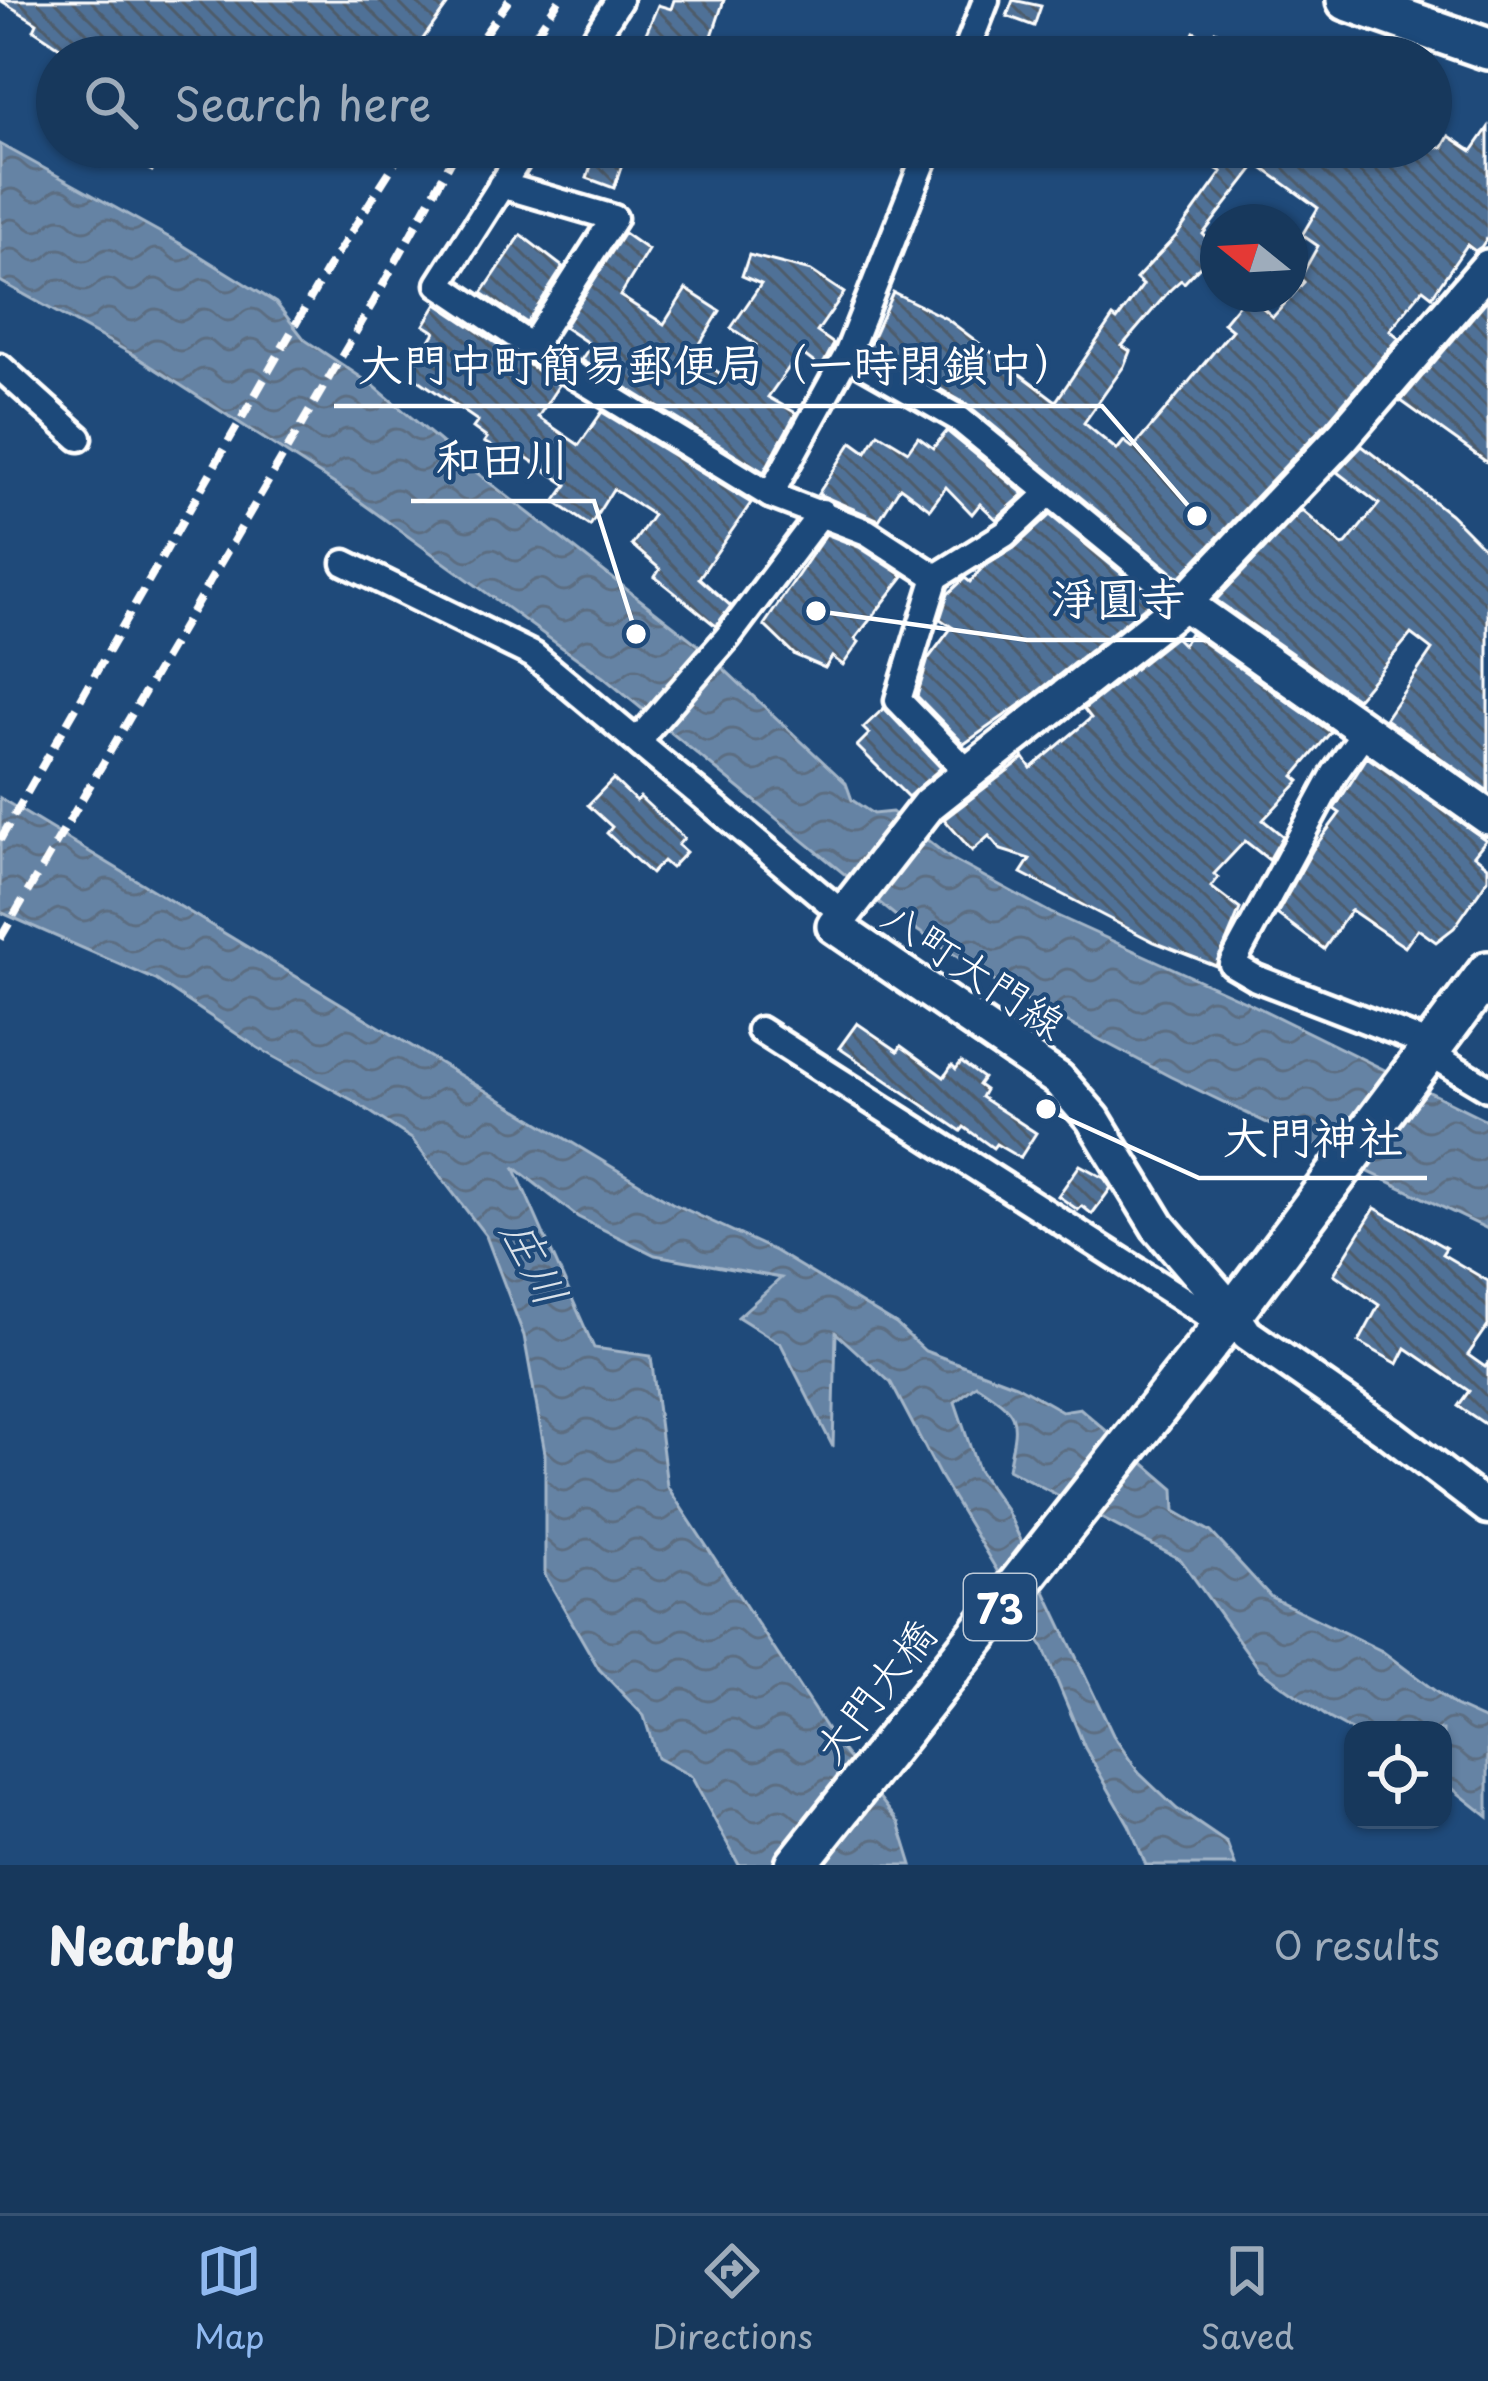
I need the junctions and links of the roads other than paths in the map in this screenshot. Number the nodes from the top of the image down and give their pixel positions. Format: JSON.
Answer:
{"nodes":[{"id":1,"x":619,"y":0,"type":"edge"},
{"id":2,"x":986,"y":0,"type":"edge"},
{"id":3,"x":1363,"y":2,"type":"edge"},
{"id":4,"x":596,"y":36,"type":"edge"},
{"id":5,"x":972,"y":36,"type":"edge"},
{"id":6,"x":1488,"y":49,"type":"edge"},
{"id":7,"x":512,"y":168,"type":"edge"},
{"id":8,"x":921,"y":168,"type":"edge"},
{"id":9,"x":501,"y":185,"type":"junction"},
{"id":10,"x":1485,"y":278,"type":"edge"},
{"id":11,"x":532,"y":346,"type":"junction"},
{"id":12,"x":847,"y":355,"type":"junction"},
{"id":13,"x":0,"y":367,"type":"edge"},
{"id":14,"x":79,"y":438,"type":"dead end"},
{"id":15,"x":770,"y":495,"type":"junction"},
{"id":16,"x":1047,"y":495,"type":"junction"},
{"id":17,"x":822,"y":512,"type":"junction"},
{"id":18,"x":345,"y":562,"type":"dead end"},
{"id":19,"x":936,"y":577,"type":"junction"},
{"id":20,"x":1184,"y":603,"type":"junction"},
{"id":21,"x":1365,"y":730,"type":"junction"},
{"id":22,"x":644,"y":738,"type":"junction"},
{"id":23,"x":969,"y":773,"type":"junction"},
{"id":24,"x":1488,"y":817,"type":"edge"},
{"id":25,"x":842,"y":913,"type":"junction"},
{"id":26,"x":1488,"y":972,"type":"edge"},
{"id":27,"x":760,"y":1030,"type":"dead end"},
{"id":28,"x":1428,"y":1052,"type":"junction"},
{"id":29,"x":1488,"y":1088,"type":"edge"},
{"id":30,"x":1220,"y":1329,"type":"junction"},
{"id":31,"x":1488,"y":1508,"type":"edge"},
{"id":32,"x":796,"y":1865,"type":"edge"}],
"edges":[{"from":1,"to":4,"type":"street"},
{"from":2,"to":5,"type":"street"},
{"from":3,"to":6,"type":"main road"},
{"from":7,"to":9,"type":"street"},
{"from":8,"to":12,"type":"street"},
{"from":9,"to":11,"type":"street"},
{"from":9,"to":11,"type":"street"},
{"from":10,"to":20,"type":"main road","name":"八町大門線"},
{"from":11,"to":15,"type":"street"},
{"from":12,"to":15,"type":"street"},
{"from":12,"to":16,"type":"street"},
{"from":13,"to":14,"type":"street"},
{"from":15,"to":17,"type":"street"},
{"from":16,"to":19,"type":"street"},
{"from":16,"to":20,"type":"street"},
{"from":17,"to":19,"type":"street"},
{"from":17,"to":22,"type":"street"},
{"from":18,"to":22,"type":"street"},
{"from":19,"to":23,"type":"street"},
{"from":20,"to":21,"type":"main road"},
{"from":20,"to":23,"type":"main road","name":"八町大門線"},
{"from":21,"to":24,"type":"main road"},
{"from":21,"to":28,"type":"street"},
{"from":22,"to":25,"type":"street"},
{"from":23,"to":25,"type":"main road","name":"八町大門線"},
{"from":25,"to":30,"type":"main road","name":"八町大門線"},
{"from":26,"to":28,"type":"main road","number":"73"},
{"from":27,"to":30,"type":"street"},
{"from":28,"to":29,"type":"street"},
{"from":28,"to":30,"type":"main road","number":"73"},
{"from":30,"to":31,"type":"street"},
{"from":30,"to":32,"type":"main road","name":"大門大橋","number":"73"}]}
